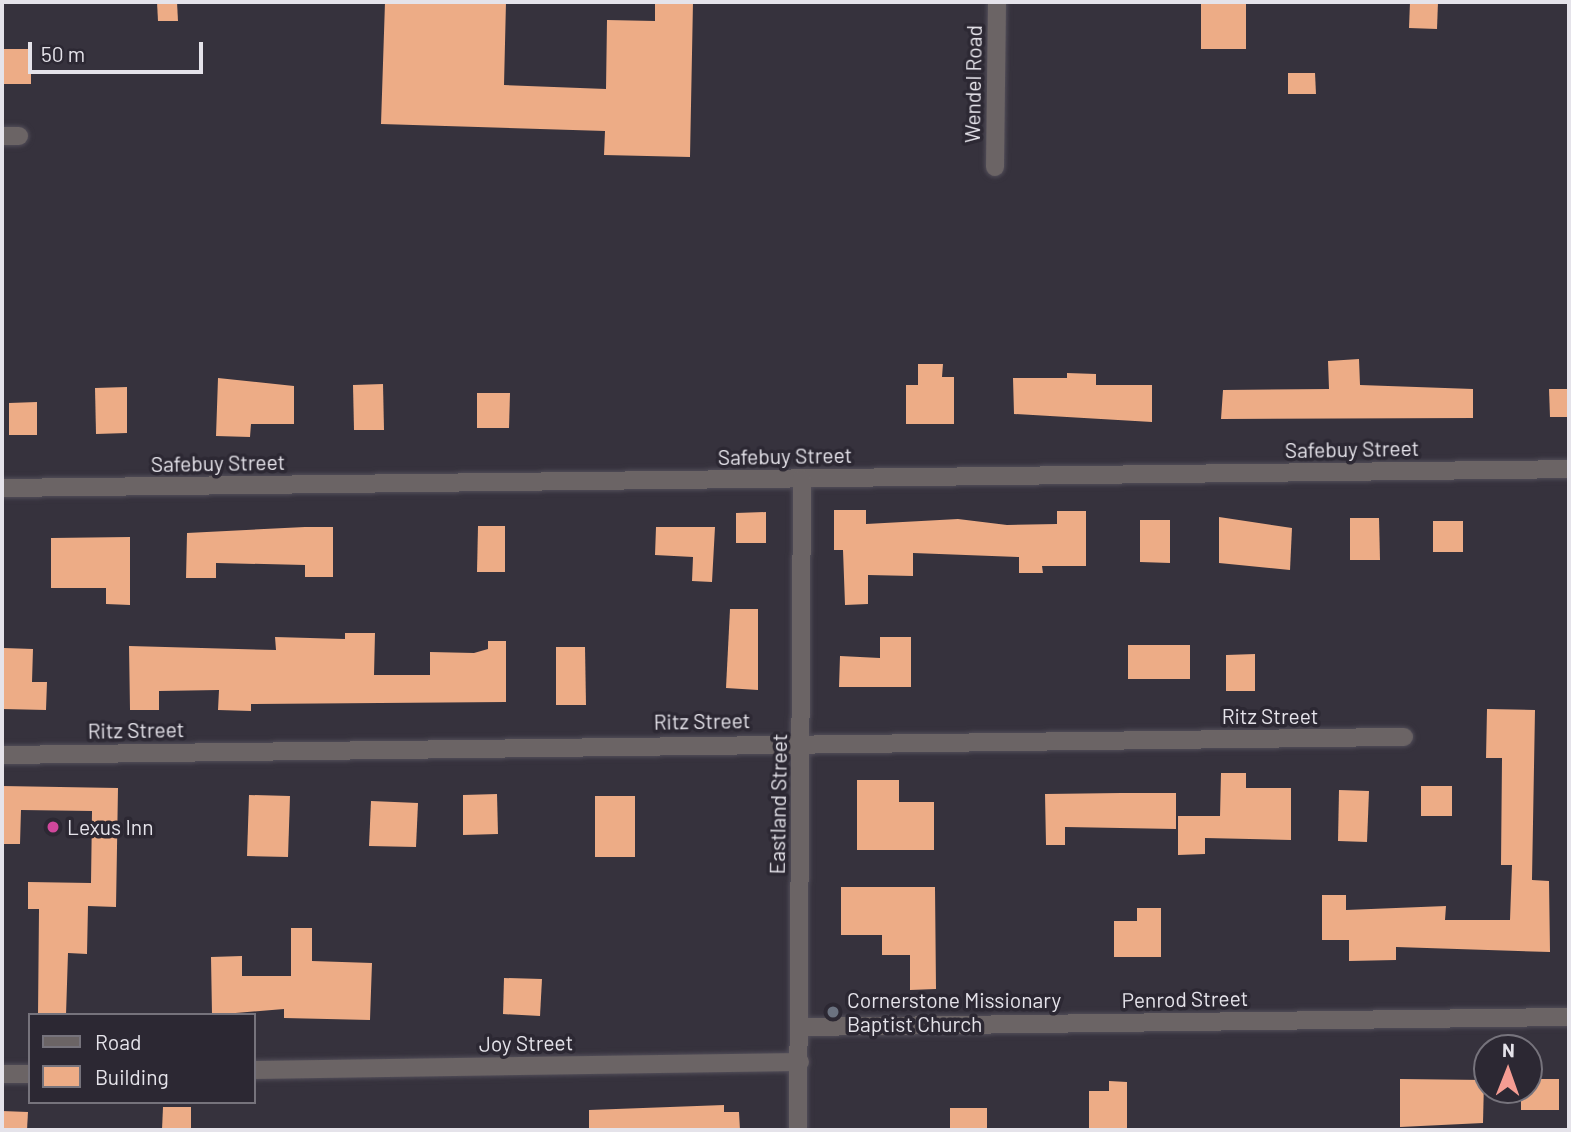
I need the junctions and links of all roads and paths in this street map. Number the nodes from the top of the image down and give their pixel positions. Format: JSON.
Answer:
{"nodes":[{"id":1,"x":997,"y":2,"type":"edge"},
{"id":2,"x":995,"y":167,"type":"dead end"},
{"id":3,"x":1569,"y":469,"type":"edge"},
{"id":4,"x":802,"y":479,"type":"junction"},
{"id":5,"x":2,"y":488,"type":"edge"},
{"id":6,"x":1404,"y":737,"type":"dead end"},
{"id":7,"x":802,"y":742,"type":"junction"},
{"id":8,"x":2,"y":755,"type":"edge"},
{"id":9,"x":1569,"y":1017,"type":"edge"},
{"id":10,"x":801,"y":1027,"type":"junction"},
{"id":11,"x":800,"y":1062,"type":"junction"},
{"id":12,"x":256,"y":1070,"type":"edge"},
{"id":13,"x":28,"y":1073,"type":"edge"},
{"id":14,"x":2,"y":1074,"type":"edge"},
{"id":15,"x":798,"y":1130,"type":"edge"}],
"edges":[{"from":1,"to":2,"type":"street","name":"Wendel Road"},
{"from":3,"to":4,"type":"street","name":"Safebuy Street"},
{"from":4,"to":5,"type":"street","name":"Safebuy Street"},
{"from":4,"to":7,"type":"street","name":"Eastland Street"},
{"from":6,"to":7,"type":"street","name":"Ritz Street"},
{"from":7,"to":8,"type":"street","name":"Ritz Street"},
{"from":7,"to":10,"type":"street","name":"Eastland Street"},
{"from":9,"to":10,"type":"street","name":"Penrod Street"},
{"from":10,"to":11,"type":"street","name":"Eastland Street"},
{"from":11,"to":12,"type":"street","name":"Joy Street"},
{"from":11,"to":15,"type":"street","name":"Eastland Street"},
{"from":13,"to":14,"type":"street"}]}
